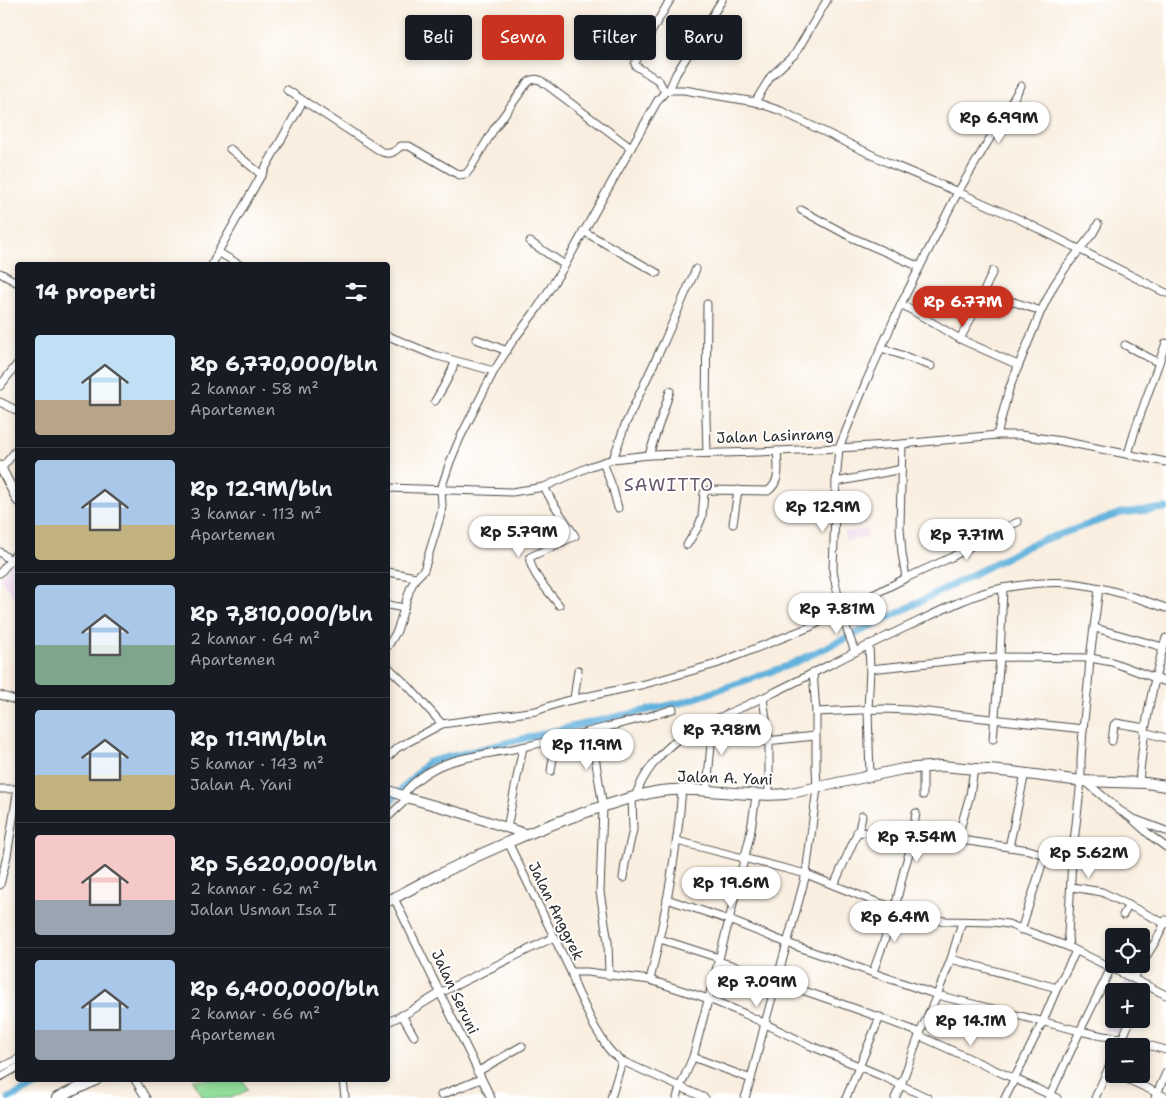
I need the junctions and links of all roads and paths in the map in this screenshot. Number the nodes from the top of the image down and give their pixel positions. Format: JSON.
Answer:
{"nodes":[{"id":1,"x":670,"y":0,"type":"edge"},
{"id":2,"x":722,"y":0,"type":"edge"},
{"id":3,"x":827,"y":0,"type":"edge"},
{"id":4,"x":1021,"y":86,"type":"dead end"},
{"id":5,"x":287,"y":90,"type":"dead end"},
{"id":6,"x":667,"y":91,"type":"junction"},
{"id":7,"x":303,"y":101,"type":"junction"},
{"id":8,"x":756,"y":102,"type":"junction"},
{"id":9,"x":631,"y":148,"type":"junction"},
{"id":10,"x":230,"y":149,"type":"dead end"},
{"id":11,"x":262,"y":175,"type":"junction"},
{"id":12,"x":958,"y":192,"type":"junction"},
{"id":13,"x":801,"y":210,"type":"dead end"},
{"id":14,"x":1098,"y":224,"type":"dead end"},
{"id":15,"x":583,"y":231,"type":"junction"},
{"id":16,"x":530,"y":242,"type":"dead end"},
{"id":17,"x":1078,"y":250,"type":"junction"},
{"id":18,"x":218,"y":252,"type":"junction"},
{"id":19,"x":213,"y":262,"type":"edge"},
{"id":20,"x":235,"y":262,"type":"edge"},
{"id":21,"x":565,"y":265,"type":"junction"},
{"id":22,"x":920,"y":267,"type":"junction"},
{"id":23,"x":696,"y":269,"type":"dead end"},
{"id":24,"x":993,"y":271,"type":"dead end"},
{"id":25,"x":0,"y":273,"type":"edge"},
{"id":26,"x":657,"y":273,"type":"dead end"},
{"id":27,"x":15,"y":281,"type":"edge"},
{"id":28,"x":984,"y":292,"type":"junction"},
{"id":29,"x":1166,"y":293,"type":"edge"},
{"id":30,"x":707,"y":304,"type":"dead end"},
{"id":31,"x":901,"y":304,"type":"junction"},
{"id":32,"x":1041,"y":311,"type":"junction"},
{"id":33,"x":390,"y":337,"type":"edge"},
{"id":34,"x":476,"y":338,"type":"dead end"},
{"id":35,"x":960,"y":339,"type":"junction"},
{"id":36,"x":1166,"y":343,"type":"edge"},
{"id":37,"x":1125,"y":345,"type":"dead end"},
{"id":38,"x":882,"y":348,"type":"junction"},
{"id":39,"x":507,"y":351,"type":"junction"},
{"id":40,"x":455,"y":362,"type":"junction"},
{"id":41,"x":1159,"y":363,"type":"junction"},
{"id":42,"x":1018,"y":365,"type":"junction"},
{"id":43,"x":931,"y":366,"type":"dead end"},
{"id":44,"x":15,"y":367,"type":"edge"},
{"id":45,"x":494,"y":372,"type":"junction"},
{"id":46,"x":0,"y":386,"type":"edge"},
{"id":47,"x":670,"y":391,"type":"dead end"},
{"id":48,"x":435,"y":401,"type":"dead end"},
{"id":49,"x":0,"y":402,"type":"edge"},
{"id":50,"x":15,"y":410,"type":"edge"},
{"id":51,"x":997,"y":435,"type":"junction"},
{"id":52,"x":902,"y":444,"type":"junction"},
{"id":53,"x":839,"y":448,"type":"junction"},
{"id":54,"x":15,"y":452,"type":"edge"},
{"id":55,"x":777,"y":452,"type":"junction"},
{"id":56,"x":706,"y":453,"type":"junction"},
{"id":57,"x":1128,"y":454,"type":"junction"},
{"id":58,"x":649,"y":455,"type":"junction"},
{"id":59,"x":613,"y":459,"type":"junction"},
{"id":60,"x":603,"y":462,"type":"junction"},
{"id":61,"x":1166,"y":462,"type":"edge"},
{"id":62,"x":902,"y":469,"type":"junction"},
{"id":63,"x":1,"y":472,"type":"edge"},
{"id":64,"x":836,"y":482,"type":"junction"},
{"id":65,"x":544,"y":487,"type":"junction"},
{"id":66,"x":390,"y":488,"type":"edge"},
{"id":67,"x":441,"y":489,"type":"junction"},
{"id":68,"x":738,"y":490,"type":"junction"},
{"id":69,"x":15,"y":496,"type":"edge"},
{"id":70,"x":618,"y":508,"type":"dead end"},
{"id":71,"x":1018,"y":522,"type":"dead end"},
{"id":72,"x":733,"y":524,"type":"dead end"},
{"id":73,"x":687,"y":545,"type":"dead end"},
{"id":74,"x":0,"y":552,"type":"edge"},
{"id":75,"x":15,"y":554,"type":"edge"},
{"id":76,"x":10,"y":560,"type":"junction"},
{"id":77,"x":390,"y":572,"type":"edge"},
{"id":78,"x":0,"y":573,"type":"edge"},
{"id":79,"x":416,"y":577,"type":"junction"},
{"id":80,"x":906,"y":578,"type":"junction"},
{"id":81,"x":1003,"y":588,"type":"junction"},
{"id":82,"x":1099,"y":588,"type":"junction"},
{"id":83,"x":1166,"y":599,"type":"edge"},
{"id":84,"x":390,"y":605,"type":"edge"},
{"id":85,"x":559,"y":605,"type":"dead end"},
{"id":86,"x":404,"y":608,"type":"junction"},
{"id":87,"x":1165,"y":608,"type":"edge"},
{"id":88,"x":841,"y":614,"type":"junction"},
{"id":89,"x":1095,"y":628,"type":"junction"},
{"id":90,"x":1166,"y":638,"type":"edge"},
{"id":91,"x":390,"y":642,"type":"edge"},
{"id":92,"x":869,"y":644,"type":"junction"},
{"id":93,"x":1163,"y":647,"type":"junction"},
{"id":94,"x":854,"y":649,"type":"junction"},
{"id":95,"x":1000,"y":657,"type":"junction"},
{"id":96,"x":1090,"y":658,"type":"junction"},
{"id":97,"x":390,"y":669,"type":"edge"},
{"id":98,"x":870,"y":669,"type":"junction"},
{"id":99,"x":578,"y":670,"type":"dead end"},
{"id":100,"x":813,"y":672,"type":"junction"},
{"id":101,"x":1156,"y":678,"type":"junction"},
{"id":102,"x":1166,"y":682,"type":"edge"},
{"id":103,"x":0,"y":694,"type":"edge"},
{"id":104,"x":762,"y":698,"type":"junction"},
{"id":105,"x":15,"y":699,"type":"edge"},
{"id":106,"x":574,"y":699,"type":"junction"},
{"id":107,"x":673,"y":709,"type":"dead end"},
{"id":108,"x":868,"y":710,"type":"junction"},
{"id":109,"x":816,"y":712,"type":"junction"},
{"id":110,"x":994,"y":720,"type":"junction"},
{"id":111,"x":709,"y":722,"type":"junction"},
{"id":112,"x":442,"y":724,"type":"junction"},
{"id":113,"x":1083,"y":730,"type":"junction"},
{"id":114,"x":1144,"y":730,"type":"junction"},
{"id":115,"x":589,"y":732,"type":"junction"},
{"id":116,"x":815,"y":736,"type":"junction"},
{"id":117,"x":1166,"y":738,"type":"edge"},
{"id":118,"x":993,"y":739,"type":"dead end"},
{"id":119,"x":556,"y":740,"type":"junction"},
{"id":120,"x":746,"y":740,"type":"dead end"},
{"id":121,"x":769,"y":740,"type":"junction"},
{"id":122,"x":1112,"y":741,"type":"dead end"},
{"id":123,"x":523,"y":747,"type":"junction"},
{"id":124,"x":390,"y":755,"type":"edge"},
{"id":125,"x":923,"y":767,"type":"junction"},
{"id":126,"x":974,"y":769,"type":"junction"},
{"id":127,"x":551,"y":771,"type":"dead end"},
{"id":128,"x":1025,"y":774,"type":"junction"},
{"id":129,"x":870,"y":776,"type":"junction"},
{"id":130,"x":1083,"y":781,"type":"junction"},
{"id":131,"x":1140,"y":783,"type":"junction"},
{"id":132,"x":1166,"y":786,"type":"edge"},
{"id":133,"x":817,"y":788,"type":"junction"},
{"id":134,"x":0,"y":789,"type":"edge"},
{"id":135,"x":15,"y":789,"type":"edge"},
{"id":136,"x":682,"y":789,"type":"junction"},
{"id":137,"x":707,"y":790,"type":"junction"},
{"id":138,"x":390,"y":791,"type":"edge"},
{"id":139,"x":923,"y":795,"type":"dead end"},
{"id":140,"x":403,"y":796,"type":"junction"},
{"id":141,"x":756,"y":796,"type":"junction"},
{"id":142,"x":769,"y":796,"type":"junction"},
{"id":143,"x":634,"y":797,"type":"junction"},
{"id":144,"x":15,"y":802,"type":"edge"},
{"id":145,"x":603,"y":807,"type":"junction"},
{"id":146,"x":916,"y":813,"type":"dead end"},
{"id":147,"x":390,"y":814,"type":"edge"},
{"id":148,"x":862,"y":816,"type":"dead end"},
{"id":149,"x":1130,"y":817,"type":"junction"},
{"id":150,"x":507,"y":828,"type":"junction"},
{"id":151,"x":1166,"y":831,"type":"edge"},
{"id":152,"x":857,"y":832,"type":"junction"},
{"id":153,"x":526,"y":834,"type":"junction"},
{"id":154,"x":913,"y":834,"type":"junction"},
{"id":155,"x":927,"y":837,"type":"dead end"},
{"id":156,"x":961,"y":840,"type":"junction"},
{"id":157,"x":677,"y":841,"type":"junction"},
{"id":158,"x":508,"y":842,"type":"junction"},
{"id":159,"x":1009,"y":846,"type":"junction"},
{"id":160,"x":1166,"y":847,"type":"edge"},
{"id":161,"x":1045,"y":855,"type":"junction"},
{"id":162,"x":745,"y":858,"type":"junction"},
{"id":163,"x":1072,"y":859,"type":"junction"},
{"id":164,"x":806,"y":874,"type":"junction"},
{"id":165,"x":623,"y":878,"type":"dead end"},
{"id":166,"x":834,"y":885,"type":"junction"},
{"id":167,"x":0,"y":886,"type":"edge"},
{"id":168,"x":1072,"y":887,"type":"junction"},
{"id":169,"x":391,"y":899,"type":"edge"},
{"id":170,"x":667,"y":899,"type":"junction"},
{"id":171,"x":1129,"y":905,"type":"junction"},
{"id":172,"x":894,"y":907,"type":"junction"},
{"id":173,"x":1123,"y":915,"type":"dead end"},
{"id":174,"x":729,"y":920,"type":"junction"},
{"id":175,"x":962,"y":922,"type":"junction"},
{"id":176,"x":1165,"y":922,"type":"edge"},
{"id":177,"x":1021,"y":930,"type":"junction"},
{"id":178,"x":554,"y":937,"type":"junction"},
{"id":179,"x":660,"y":939,"type":"junction"},
{"id":180,"x":787,"y":943,"type":"junction"},
{"id":181,"x":1069,"y":947,"type":"junction"},
{"id":182,"x":1076,"y":951,"type":"junction"},
{"id":183,"x":718,"y":959,"type":"junction"},
{"id":184,"x":951,"y":959,"type":"junction"},
{"id":185,"x":1105,"y":965,"type":"edge"},
{"id":186,"x":570,"y":972,"type":"junction"},
{"id":187,"x":873,"y":972,"type":"junction"},
{"id":188,"x":1109,"y":973,"type":"edge"},
{"id":189,"x":1122,"y":973,"type":"edge"},
{"id":190,"x":609,"y":975,"type":"junction"},
{"id":191,"x":1133,"y":978,"type":"junction"},
{"id":192,"x":650,"y":980,"type":"junction"},
{"id":193,"x":776,"y":981,"type":"junction"},
{"id":194,"x":1142,"y":983,"type":"edge"},
{"id":195,"x":1150,"y":987,"type":"edge"},
{"id":196,"x":1057,"y":988,"type":"junction"},
{"id":197,"x":440,"y":994,"type":"junction"},
{"id":198,"x":1166,"y":994,"type":"edge"},
{"id":199,"x":937,"y":995,"type":"junction"},
{"id":200,"x":709,"y":1000,"type":"junction"},
{"id":201,"x":402,"y":1015,"type":"junction"},
{"id":202,"x":880,"y":1017,"type":"junction"},
{"id":203,"x":390,"y":1021,"type":"edge"},
{"id":204,"x":1043,"y":1021,"type":"junction"},
{"id":205,"x":764,"y":1023,"type":"junction"},
{"id":206,"x":1127,"y":1028,"type":"edge"},
{"id":207,"x":1080,"y":1031,"type":"junction"},
{"id":208,"x":920,"y":1035,"type":"junction"},
{"id":209,"x":414,"y":1036,"type":"dead end"},
{"id":210,"x":1122,"y":1038,"type":"joint"},
{"id":211,"x":522,"y":1046,"type":"dead end"},
{"id":212,"x":1150,"y":1046,"type":"edge"},
{"id":213,"x":1166,"y":1050,"type":"edge"},
{"id":214,"x":693,"y":1057,"type":"junction"},
{"id":215,"x":15,"y":1060,"type":"edge"},
{"id":216,"x":622,"y":1060,"type":"junction"},
{"id":217,"x":860,"y":1066,"type":"junction"},
{"id":218,"x":0,"y":1068,"type":"edge"},
{"id":219,"x":15,"y":1069,"type":"edge"},
{"id":220,"x":1166,"y":1073,"type":"edge"},
{"id":221,"x":479,"y":1075,"type":"junction"},
{"id":222,"x":0,"y":1078,"type":"edge"},
{"id":223,"x":1014,"y":1078,"type":"junction"},
{"id":224,"x":751,"y":1079,"type":"junction"},
{"id":225,"x":92,"y":1082,"type":"edge"},
{"id":226,"x":136,"y":1082,"type":"edge"},
{"id":227,"x":343,"y":1082,"type":"edge"},
{"id":228,"x":1105,"y":1083,"type":"edge"},
{"id":229,"x":1132,"y":1083,"type":"edge"},
{"id":230,"x":901,"y":1085,"type":"junction"},
{"id":231,"x":680,"y":1087,"type":"junction"},
{"id":232,"x":441,"y":1095,"type":"dead end"},
{"id":233,"x":1156,"y":1096,"type":"edge"},
{"id":234,"x":1052,"y":1097,"type":"edge"},
{"id":235,"x":1166,"y":1097,"type":"edge"},
{"id":236,"x":57,"y":1098,"type":"edge"},
{"id":237,"x":146,"y":1098,"type":"edge"},
{"id":238,"x":345,"y":1098,"type":"edge"},
{"id":239,"x":491,"y":1098,"type":"edge"},
{"id":240,"x":611,"y":1098,"type":"edge"},
{"id":241,"x":677,"y":1098,"type":"edge"},
{"id":242,"x":706,"y":1098,"type":"edge"},
{"id":243,"x":745,"y":1098,"type":"edge"},
{"id":244,"x":846,"y":1098,"type":"edge"},
{"id":245,"x":894,"y":1098,"type":"edge"},
{"id":246,"x":928,"y":1098,"type":"edge"},
{"id":247,"x":1005,"y":1098,"type":"edge"},
{"id":248,"x":1095,"y":1098,"type":"edge"}],
"edges":[{"from":1,"to":6,"type":"street"},
{"from":2,"to":6,"type":"street"},
{"from":3,"to":8,"type":"street"},
{"from":4,"to":12,"type":"street"},
{"from":5,"to":7,"type":"street"},
{"from":6,"to":8,"type":"street"},
{"from":6,"to":9,"type":"street"},
{"from":7,"to":9,"type":"street"},
{"from":7,"to":11,"type":"street"},
{"from":8,"to":12,"type":"street"},
{"from":9,"to":15,"type":"street"},
{"from":10,"to":11,"type":"street"},
{"from":11,"to":18,"type":"street"},
{"from":12,"to":17,"type":"street"},
{"from":12,"to":22,"type":"street"},
{"from":13,"to":22,"type":"street"},
{"from":14,"to":17,"type":"street"},
{"from":15,"to":21,"type":"street"},
{"from":15,"to":26,"type":"street"},
{"from":16,"to":21,"type":"street"},
{"from":17,"to":29,"type":"street"},
{"from":17,"to":32,"type":"street"},
{"from":18,"to":19,"type":"street"},
{"from":18,"to":20,"type":"street"},
{"from":21,"to":39,"type":"street"},
{"from":22,"to":31,"type":"street"},
{"from":23,"to":59,"type":"street"},
{"from":24,"to":28,"type":"street"},
{"from":25,"to":27,"type":"street"},
{"from":28,"to":32,"type":"street"},
{"from":28,"to":35,"type":"street"},
{"from":30,"to":56,"type":"street"},
{"from":31,"to":35,"type":"street"},
{"from":31,"to":38,"type":"street"},
{"from":32,"to":42,"type":"street"},
{"from":33,"to":40,"type":"street"},
{"from":34,"to":39,"type":"street"},
{"from":35,"to":42,"type":"street"},
{"from":36,"to":41,"type":"street"},
{"from":37,"to":41,"type":"street"},
{"from":38,"to":43,"type":"street"},
{"from":38,"to":53,"type":"street"},
{"from":39,"to":45,"type":"street"},
{"from":40,"to":45,"type":"street"},
{"from":40,"to":48,"type":"street"},
{"from":41,"to":57,"type":"street"},
{"from":42,"to":51,"type":"street"},
{"from":44,"to":46,"type":"street"},
{"from":45,"to":67,"type":"street"},
{"from":47,"to":58,"type":"street"},
{"from":49,"to":50,"type":"street"},
{"from":51,"to":52,"type":"street","name":"Jalan Lasinrang"},
{"from":51,"to":57,"type":"street","name":"Jalan Lasinrang"},
{"from":52,"to":53,"type":"street","name":"Jalan Lasinrang"},
{"from":52,"to":62,"type":"street"},
{"from":53,"to":55,"type":"street","name":"Jalan Lasinrang"},
{"from":53,"to":64,"type":"street"},
{"from":54,"to":63,"type":"street"},
{"from":55,"to":56,"type":"street","name":"Jalan Lasinrang"},
{"from":55,"to":68,"type":"street"},
{"from":56,"to":58,"type":"street","name":"Jalan Lasinrang"},
{"from":57,"to":61,"type":"street","name":"Jalan Lasinrang"},
{"from":58,"to":59,"type":"street","name":"Jalan Lasinrang"},
{"from":59,"to":60,"type":"street","name":"Jalan Lasinrang"},
{"from":60,"to":65,"type":"street","name":"Jalan Lasinrang"},
{"from":60,"to":70,"type":"street"},
{"from":62,"to":64,"type":"street"},
{"from":62,"to":80,"type":"street"},
{"from":63,"to":69,"type":"main road"},
{"from":64,"to":88,"type":"street"},
{"from":65,"to":67,"type":"street","name":"Jalan Lasinrang"},
{"from":65,"to":85,"type":"street"},
{"from":66,"to":67,"type":"street","name":"Jalan Lasinrang"},
{"from":67,"to":79,"type":"street"},
{"from":68,"to":72,"type":"street"},
{"from":68,"to":73,"type":"street"},
{"from":71,"to":80,"type":"street"},
{"from":74,"to":76,"type":"street"},
{"from":75,"to":76,"type":"street"},
{"from":76,"to":78,"type":"street"},
{"from":77,"to":79,"type":"street"},
{"from":79,"to":86,"type":"street"},
{"from":80,"to":88,"type":"street"},
{"from":81,"to":82,"type":"street"},
{"from":81,"to":92,"type":"street"},
{"from":81,"to":95,"type":"street"},
{"from":82,"to":87,"type":"street"},
{"from":82,"to":89,"type":"street"},
{"from":83,"to":87,"type":"street"},
{"from":84,"to":86,"type":"street"},
{"from":86,"to":91,"type":"street"},
{"from":88,"to":94,"type":"street"},
{"from":88,"to":106,"type":"street"},
{"from":89,"to":93,"type":"street"},
{"from":89,"to":96,"type":"street"},
{"from":90,"to":93,"type":"street"},
{"from":92,"to":94,"type":"street"},
{"from":92,"to":98,"type":"street"},
{"from":93,"to":101,"type":"street"},
{"from":94,"to":100,"type":"street"},
{"from":95,"to":96,"type":"street"},
{"from":95,"to":98,"type":"street"},
{"from":95,"to":110,"type":"street"},
{"from":96,"to":101,"type":"street"},
{"from":96,"to":113,"type":"street"},
{"from":97,"to":112,"type":"street"},
{"from":98,"to":108,"type":"street"},
{"from":99,"to":106,"type":"street"},
{"from":100,"to":104,"type":"street"},
{"from":100,"to":109,"type":"street"},
{"from":101,"to":102,"type":"street"},
{"from":101,"to":114,"type":"street"},
{"from":103,"to":105,"type":"street"},
{"from":104,"to":111,"type":"street"},
{"from":104,"to":121,"type":"street"},
{"from":106,"to":112,"type":"street"},
{"from":107,"to":115,"type":"street"},
{"from":108,"to":109,"type":"street"},
{"from":108,"to":110,"type":"street"},
{"from":108,"to":129,"type":"street"},
{"from":109,"to":116,"type":"street"},
{"from":110,"to":113,"type":"street"},
{"from":110,"to":118,"type":"street"},
{"from":111,"to":137,"type":"street"},
{"from":111,"to":143,"type":"street"},
{"from":112,"to":124,"type":"street"},
{"from":113,"to":130,"type":"street"},
{"from":114,"to":117,"type":"street"},
{"from":114,"to":122,"type":"street"},
{"from":114,"to":131,"type":"street"},
{"from":115,"to":119,"type":"street"},
{"from":115,"to":145,"type":"street"},
{"from":116,"to":121,"type":"street"},
{"from":116,"to":133,"type":"street"},
{"from":119,"to":123,"type":"street"},
{"from":119,"to":127,"type":"street"},
{"from":120,"to":121,"type":"street"},
{"from":121,"to":142,"type":"street"},
{"from":123,"to":140,"type":"street"},
{"from":123,"to":150,"type":"street"},
{"from":125,"to":126,"type":"highway","name":"Jalan A. Yani"},
{"from":125,"to":129,"type":"highway","name":"Jalan A. Yani"},
{"from":125,"to":139,"type":"street"},
{"from":126,"to":128,"type":"highway","name":"Jalan A. Yani"},
{"from":126,"to":156,"type":"street"},
{"from":128,"to":130,"type":"highway","name":"Jalan A. Yani"},
{"from":128,"to":159,"type":"street"},
{"from":129,"to":133,"type":"highway","name":"Jalan A. Yani"},
{"from":130,"to":131,"type":"highway","name":"Jalan A. Yani"},
{"from":130,"to":149,"type":"street"},
{"from":130,"to":163,"type":"street"},
{"from":131,"to":132,"type":"highway","name":"Jalan A. Yani"},
{"from":133,"to":142,"type":"highway","name":"Jalan A. Yani"},
{"from":133,"to":164,"type":"street"},
{"from":134,"to":135,"type":"street"},
{"from":136,"to":137,"type":"highway","name":"Jalan A. Yani"},
{"from":136,"to":143,"type":"highway","name":"Jalan A. Yani"},
{"from":136,"to":157,"type":"street"},
{"from":137,"to":141,"type":"highway","name":"Jalan A. Yani"},
{"from":138,"to":140,"type":"main road"},
{"from":140,"to":147,"type":"street"},
{"from":140,"to":150,"type":"main road"},
{"from":141,"to":142,"type":"highway","name":"Jalan A. Yani"},
{"from":141,"to":162,"type":"street"},
{"from":143,"to":145,"type":"highway","name":"Jalan A. Yani"},
{"from":143,"to":165,"type":"street"},
{"from":144,"to":167,"type":"street"},
{"from":145,"to":153,"type":"highway","name":"Jalan A. Yani"},
{"from":145,"to":190,"type":"street"},
{"from":146,"to":154,"type":"street"},
{"from":148,"to":152,"type":"street"},
{"from":149,"to":151,"type":"street"},
{"from":149,"to":160,"type":"street"},
{"from":150,"to":153,"type":"main road"},
{"from":152,"to":154,"type":"street"},
{"from":152,"to":166,"type":"street"},
{"from":153,"to":158,"type":"highway","name":"Jalan A. Yani"},
{"from":154,"to":172,"type":"street"},
{"from":155,"to":156,"type":"street"},
{"from":156,"to":159,"type":"street"},
{"from":157,"to":162,"type":"street"},
{"from":157,"to":170,"type":"street"},
{"from":158,"to":169,"type":"highway","name":"Jalan A. Yani"},
{"from":158,"to":178,"type":"street","name":"Jalan Anggrek"},
{"from":159,"to":161,"type":"street"},
{"from":161,"to":163,"type":"street"},
{"from":161,"to":177,"type":"street"},
{"from":162,"to":164,"type":"street"},
{"from":162,"to":174,"type":"street"},
{"from":163,"to":168,"type":"street"},
{"from":164,"to":166,"type":"street"},
{"from":164,"to":180,"type":"street"},
{"from":166,"to":172,"type":"street"},
{"from":168,"to":171,"type":"street"},
{"from":168,"to":181,"type":"street"},
{"from":169,"to":197,"type":"street","name":"Jalan Seruni"},
{"from":170,"to":174,"type":"street"},
{"from":170,"to":179,"type":"street"},
{"from":171,"to":173,"type":"street"},
{"from":171,"to":176,"type":"street"},
{"from":172,"to":175,"type":"street"},
{"from":172,"to":187,"type":"street"},
{"from":174,"to":180,"type":"street"},
{"from":174,"to":183,"type":"street"},
{"from":175,"to":177,"type":"street"},
{"from":175,"to":184,"type":"street"},
{"from":176,"to":191,"type":"street"},
{"from":177,"to":181,"type":"street"},
{"from":178,"to":186,"type":"street","name":"Jalan Anggrek"},
{"from":178,"to":197,"type":"street"},
{"from":179,"to":183,"type":"street"},
{"from":179,"to":192,"type":"street"},
{"from":180,"to":187,"type":"street"},
{"from":180,"to":193,"type":"street"},
{"from":181,"to":182,"type":"street"},
{"from":182,"to":185,"type":"street"},
{"from":182,"to":196,"type":"street"},
{"from":183,"to":193,"type":"street"},
{"from":183,"to":200,"type":"street"},
{"from":184,"to":196,"type":"street"},
{"from":184,"to":199,"type":"street"},
{"from":186,"to":190,"type":"street","name":"Jalan Anggrek"},
{"from":186,"to":216,"type":"street"},
{"from":187,"to":199,"type":"street"},
{"from":188,"to":207,"type":"street"},
{"from":189,"to":191,"type":"street"},
{"from":190,"to":192,"type":"street","name":"Jalan Anggrek"},
{"from":191,"to":194,"type":"street"},
{"from":192,"to":200,"type":"street","name":"Jalan Anggrek"},
{"from":193,"to":202,"type":"street"},
{"from":193,"to":205,"type":"street"},
{"from":195,"to":198,"type":"street"},
{"from":196,"to":204,"type":"street"},
{"from":197,"to":201,"type":"street"},
{"from":197,"to":221,"type":"street","name":"Jalan Seruni"},
{"from":199,"to":204,"type":"street"},
{"from":199,"to":208,"type":"street"},
{"from":200,"to":205,"type":"street","name":"Jalan Anggrek"},
{"from":200,"to":214,"type":"street"},
{"from":201,"to":203,"type":"street"},
{"from":201,"to":209,"type":"street"},
{"from":202,"to":208,"type":"street"},
{"from":202,"to":217,"type":"street"},
{"from":204,"to":207,"type":"street"},
{"from":204,"to":223,"type":"street"},
{"from":205,"to":217,"type":"street","name":"Jalan Anggrek"},
{"from":205,"to":224,"type":"street"},
{"from":206,"to":210,"type":"street"},
{"from":207,"to":210,"type":"street"},
{"from":207,"to":234,"type":"street"},
{"from":208,"to":223,"type":"street"},
{"from":208,"to":230,"type":"street"},
{"from":211,"to":221,"type":"street"},
{"from":212,"to":213,"type":"street"},
{"from":214,"to":224,"type":"street"},
{"from":214,"to":231,"type":"street"},
{"from":215,"to":218,"type":"street"},
{"from":216,"to":231,"type":"street"},
{"from":216,"to":240,"type":"street"},
{"from":217,"to":230,"type":"street","name":"Jalan Anggrek"},
{"from":217,"to":244,"type":"street"},
{"from":219,"to":222,"type":"street"},
{"from":220,"to":233,"type":"street"},
{"from":221,"to":232,"type":"street"},
{"from":221,"to":239,"type":"street","name":"Jalan Seruni"},
{"from":223,"to":234,"type":"street"},
{"from":223,"to":247,"type":"street"},
{"from":224,"to":243,"type":"street"},
{"from":225,"to":236,"type":"highway"},
{"from":226,"to":237,"type":"street"},
{"from":227,"to":238,"type":"street"},
{"from":228,"to":248,"type":"street"},
{"from":229,"to":233,"type":"street"},
{"from":230,"to":245,"type":"street"},
{"from":230,"to":246,"type":"street","name":"Jalan Anggrek"},
{"from":231,"to":241,"type":"street"},
{"from":231,"to":242,"type":"street"},
{"from":233,"to":235,"type":"street"}]}
